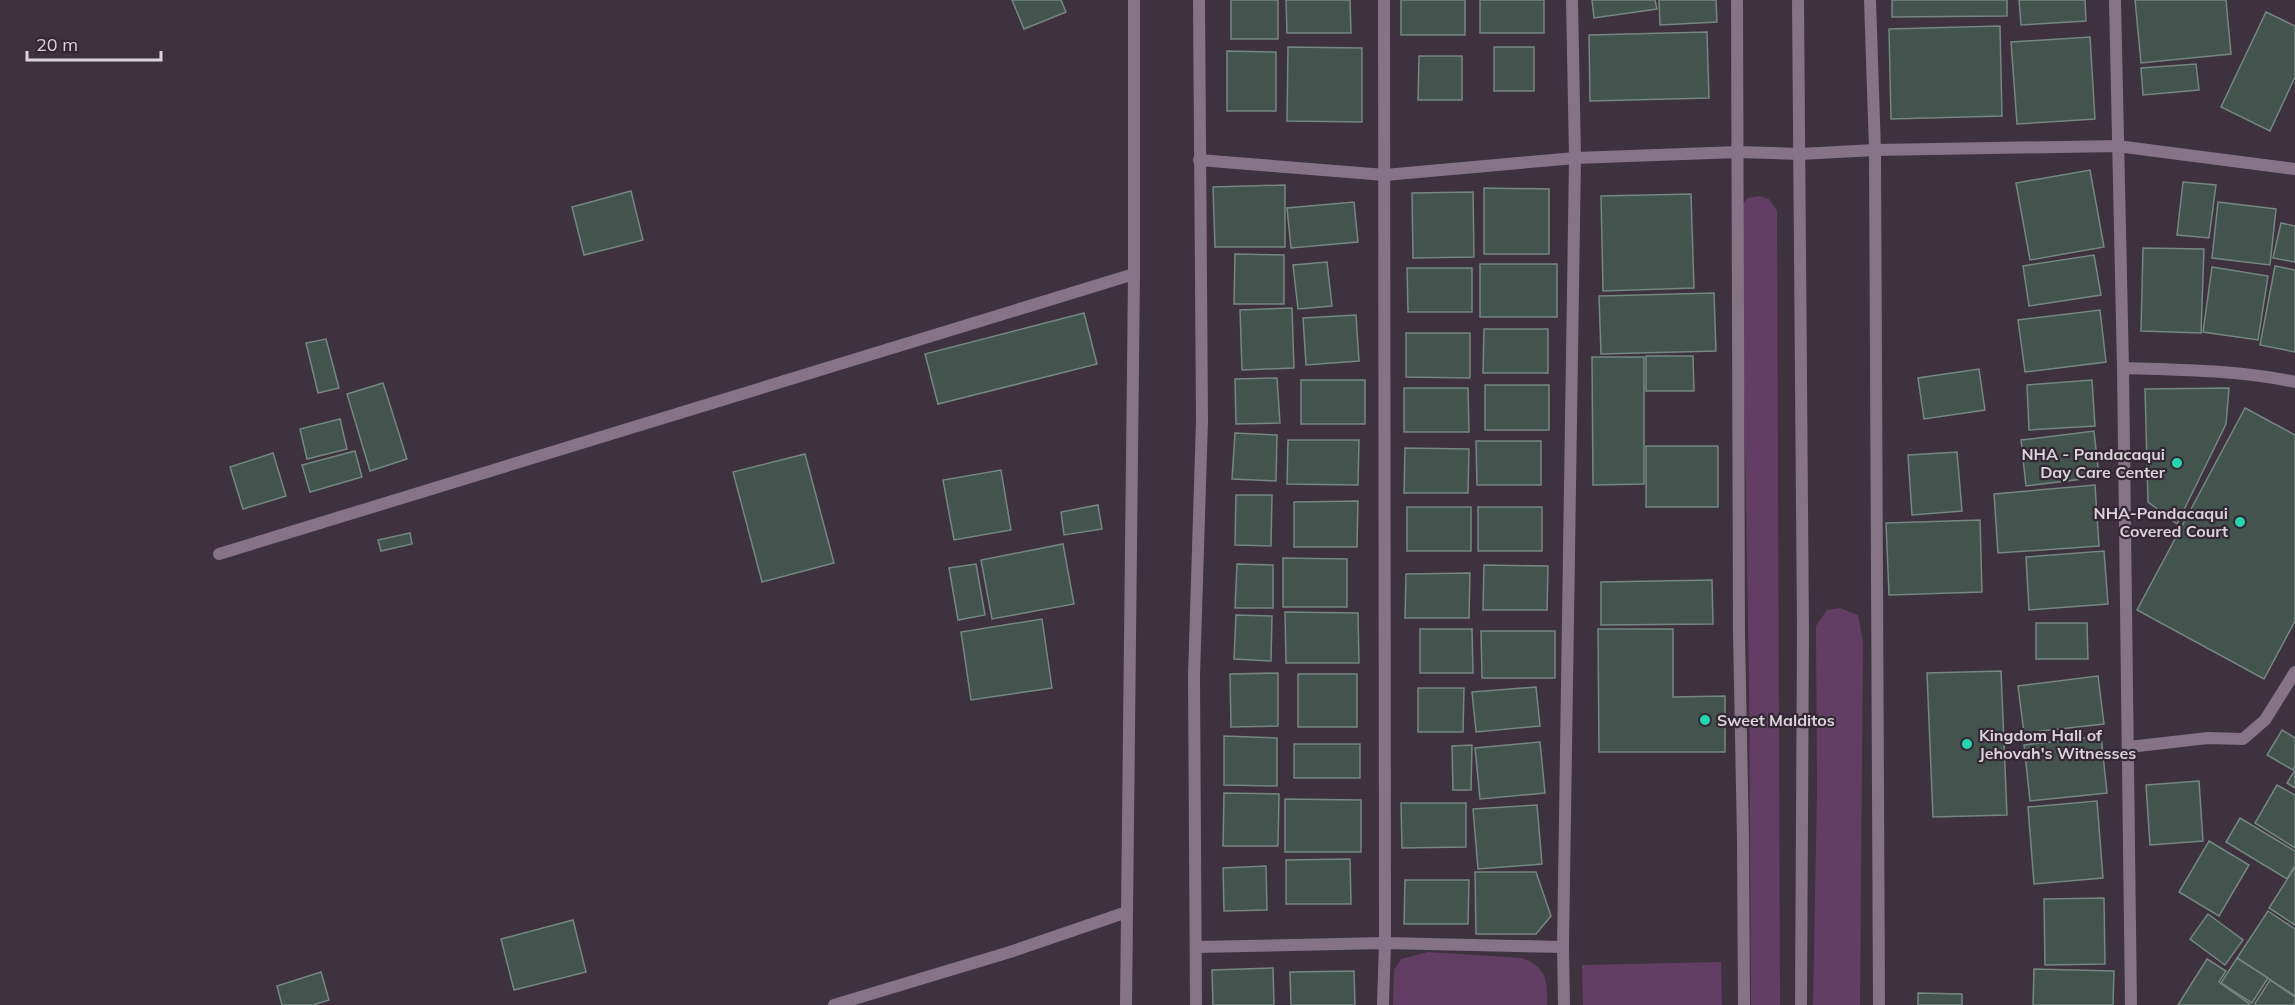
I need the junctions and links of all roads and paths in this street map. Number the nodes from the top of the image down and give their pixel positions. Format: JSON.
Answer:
{"nodes":[{"id":1,"x":1134,"y":0,"type":"edge"},
{"id":2,"x":1198,"y":0,"type":"edge"},
{"id":3,"x":1384,"y":0,"type":"edge"},
{"id":4,"x":1572,"y":0,"type":"edge"},
{"id":5,"x":1737,"y":0,"type":"edge"},
{"id":6,"x":1798,"y":0,"type":"edge"},
{"id":7,"x":1870,"y":0,"type":"edge"},
{"id":8,"x":2115,"y":0,"type":"edge"},
{"id":9,"x":2117,"y":146,"type":"junction"},
{"id":10,"x":1875,"y":150,"type":"junction"},
{"id":11,"x":1738,"y":152,"type":"junction"},
{"id":12,"x":1800,"y":154,"type":"junction"},
{"id":13,"x":1575,"y":158,"type":"junction"},
{"id":14,"x":1199,"y":160,"type":"junction"},
{"id":15,"x":2295,"y":169,"type":"edge"},
{"id":16,"x":1385,"y":175,"type":"junction"},
{"id":17,"x":1134,"y":274,"type":"junction"},
{"id":18,"x":2123,"y":369,"type":"junction"},
{"id":19,"x":2295,"y":382,"type":"edge"},
{"id":20,"x":219,"y":554,"type":"dead end"},
{"id":21,"x":2295,"y":672,"type":"edge"},
{"id":22,"x":2129,"y":747,"type":"junction"},
{"id":23,"x":1127,"y":912,"type":"junction"},
{"id":24,"x":1385,"y":943,"type":"junction"},
{"id":25,"x":1563,"y":946,"type":"junction"},
{"id":26,"x":1196,"y":947,"type":"junction"},
{"id":27,"x":834,"y":1005,"type":"edge"},
{"id":28,"x":1126,"y":1005,"type":"edge"},
{"id":29,"x":1196,"y":1005,"type":"edge"},
{"id":30,"x":1383,"y":1005,"type":"edge"},
{"id":31,"x":1564,"y":1005,"type":"edge"},
{"id":32,"x":1744,"y":1005,"type":"edge"},
{"id":33,"x":1801,"y":1005,"type":"edge"},
{"id":34,"x":1879,"y":1005,"type":"edge"},
{"id":35,"x":2131,"y":1005,"type":"edge"}],
"edges":[{"from":1,"to":17,"type":"street"},
{"from":2,"to":14,"type":"street"},
{"from":3,"to":16,"type":"street"},
{"from":4,"to":13,"type":"street"},
{"from":5,"to":11,"type":"street"},
{"from":6,"to":12,"type":"street"},
{"from":7,"to":10,"type":"street"},
{"from":8,"to":9,"type":"street"},
{"from":9,"to":10,"type":"street"},
{"from":9,"to":15,"type":"street"},
{"from":9,"to":18,"type":"street"},
{"from":10,"to":12,"type":"street"},
{"from":10,"to":34,"type":"street"},
{"from":11,"to":12,"type":"street"},
{"from":11,"to":13,"type":"street"},
{"from":11,"to":32,"type":"street"},
{"from":12,"to":33,"type":"street"},
{"from":13,"to":16,"type":"street"},
{"from":13,"to":25,"type":"street"},
{"from":14,"to":16,"type":"street"},
{"from":14,"to":26,"type":"street"},
{"from":16,"to":24,"type":"street"},
{"from":17,"to":20,"type":"street"},
{"from":17,"to":23,"type":"street"},
{"from":18,"to":19,"type":"street"},
{"from":18,"to":22,"type":"street"},
{"from":21,"to":22,"type":"street"},
{"from":22,"to":35,"type":"street"},
{"from":23,"to":27,"type":"street"},
{"from":23,"to":28,"type":"street"},
{"from":24,"to":25,"type":"street"},
{"from":24,"to":26,"type":"street"},
{"from":24,"to":30,"type":"street"},
{"from":25,"to":31,"type":"street"},
{"from":26,"to":29,"type":"street"}]}
